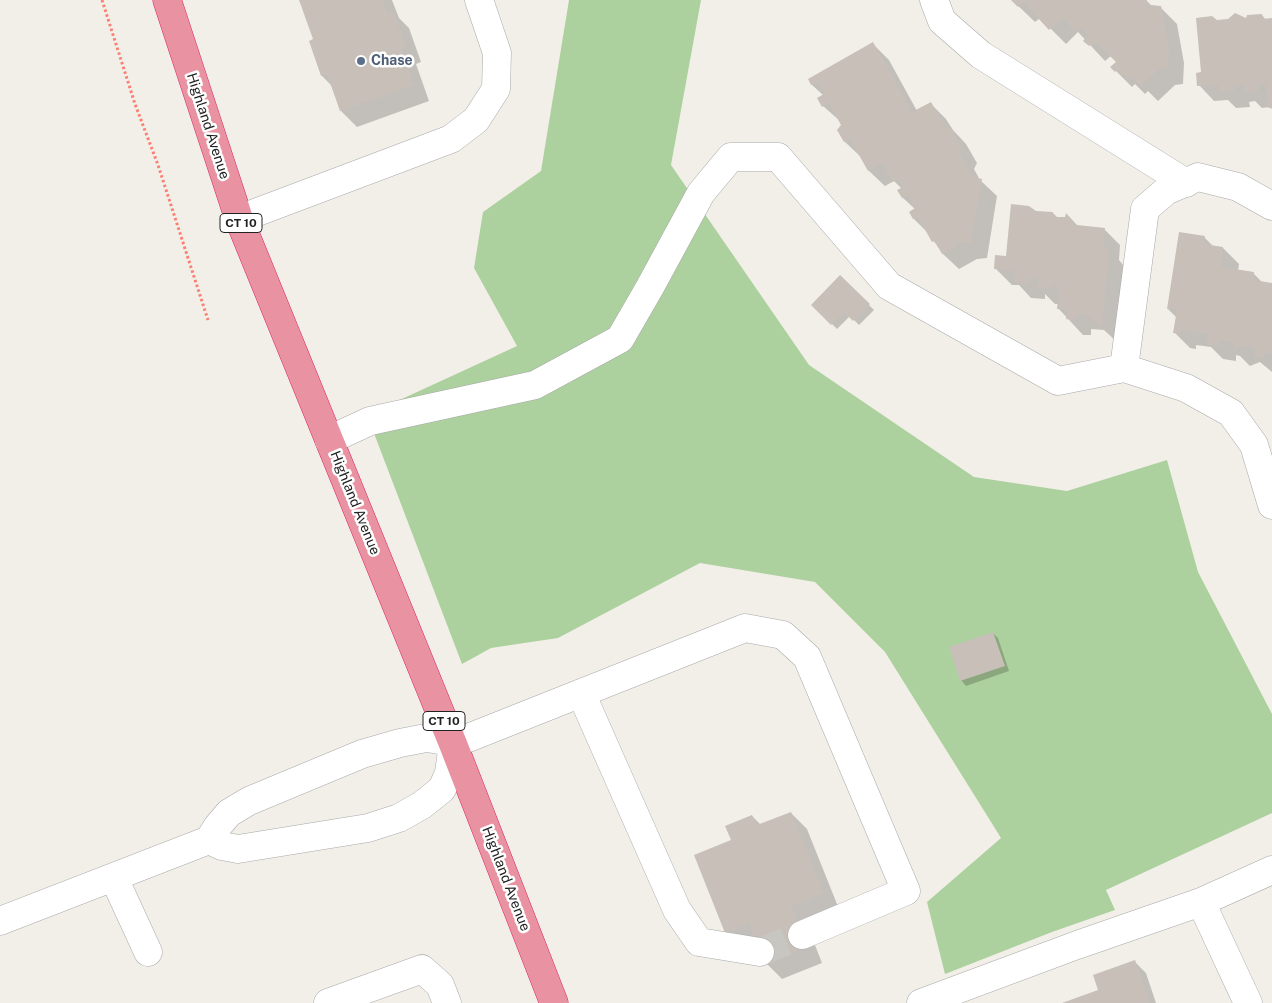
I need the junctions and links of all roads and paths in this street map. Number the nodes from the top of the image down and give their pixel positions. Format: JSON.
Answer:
{"nodes":[{"id":1,"x":102,"y":0,"type":"edge"},
{"id":2,"x":167,"y":0,"type":"edge"},
{"id":3,"x":480,"y":0,"type":"edge"},
{"id":4,"x":934,"y":0,"type":"edge"},
{"id":5,"x":1186,"y":183,"type":"junction"},
{"id":6,"x":1272,"y":206,"type":"edge"},
{"id":7,"x":239,"y":219,"type":"junction"},
{"id":8,"x":208,"y":320,"type":"dead end"},
{"id":9,"x":1124,"y":368,"type":"junction"},
{"id":10,"x":329,"y":440,"type":"junction"},
{"id":11,"x":1272,"y":505,"type":"edge"},
{"id":12,"x":582,"y":693,"type":"junction"},
{"id":13,"x":453,"y":744,"type":"junction"},
{"id":14,"x":210,"y":840,"type":"junction"},
{"id":15,"x":1272,"y":870,"type":"edge"},
{"id":16,"x":114,"y":878,"type":"junction"},
{"id":17,"x":1201,"y":902,"type":"junction"},
{"id":18,"x":0,"y":921,"type":"edge"},
{"id":19,"x":802,"y":935,"type":"tunnel mouth"},
{"id":20,"x":148,"y":952,"type":"dead end"},
{"id":21,"x":760,"y":952,"type":"tunnel mouth"},
{"id":22,"x":328,"y":1003,"type":"edge"},
{"id":23,"x":447,"y":1003,"type":"edge"},
{"id":24,"x":554,"y":1003,"type":"edge"},
{"id":25,"x":922,"y":1003,"type":"edge"},
{"id":26,"x":1248,"y":1003,"type":"edge"}],
"edges":[{"from":1,"to":8,"type":"path"},
{"from":2,"to":7,"type":"highway","name":"Highland Avenue","number":"CT 10"},
{"from":3,"to":7,"type":"lane"},
{"from":4,"to":5,"type":"lane"},
{"from":5,"to":6,"type":"lane"},
{"from":5,"to":9,"type":"lane"},
{"from":7,"to":10,"type":"highway","name":"Highland Avenue","number":"CT 10"},
{"from":9,"to":10,"type":"lane"},
{"from":9,"to":11,"type":"lane"},
{"from":10,"to":13,"type":"highway","name":"Highland Avenue","number":"CT 10"},
{"from":12,"to":13,"type":"lane"},
{"from":12,"to":19,"type":"lane"},
{"from":12,"to":21,"type":"lane"},
{"from":13,"to":14,"type":"lane"},
{"from":13,"to":14,"type":"lane"},
{"from":13,"to":24,"type":"highway","name":"Highland Avenue","number":"CT 10"},
{"from":14,"to":16,"type":"lane"},
{"from":15,"to":17,"type":"lane"},
{"from":16,"to":18,"type":"lane"},
{"from":16,"to":20,"type":"lane"},
{"from":17,"to":25,"type":"lane"},
{"from":17,"to":26,"type":"lane"},
{"from":22,"to":23,"type":"lane"}]}
